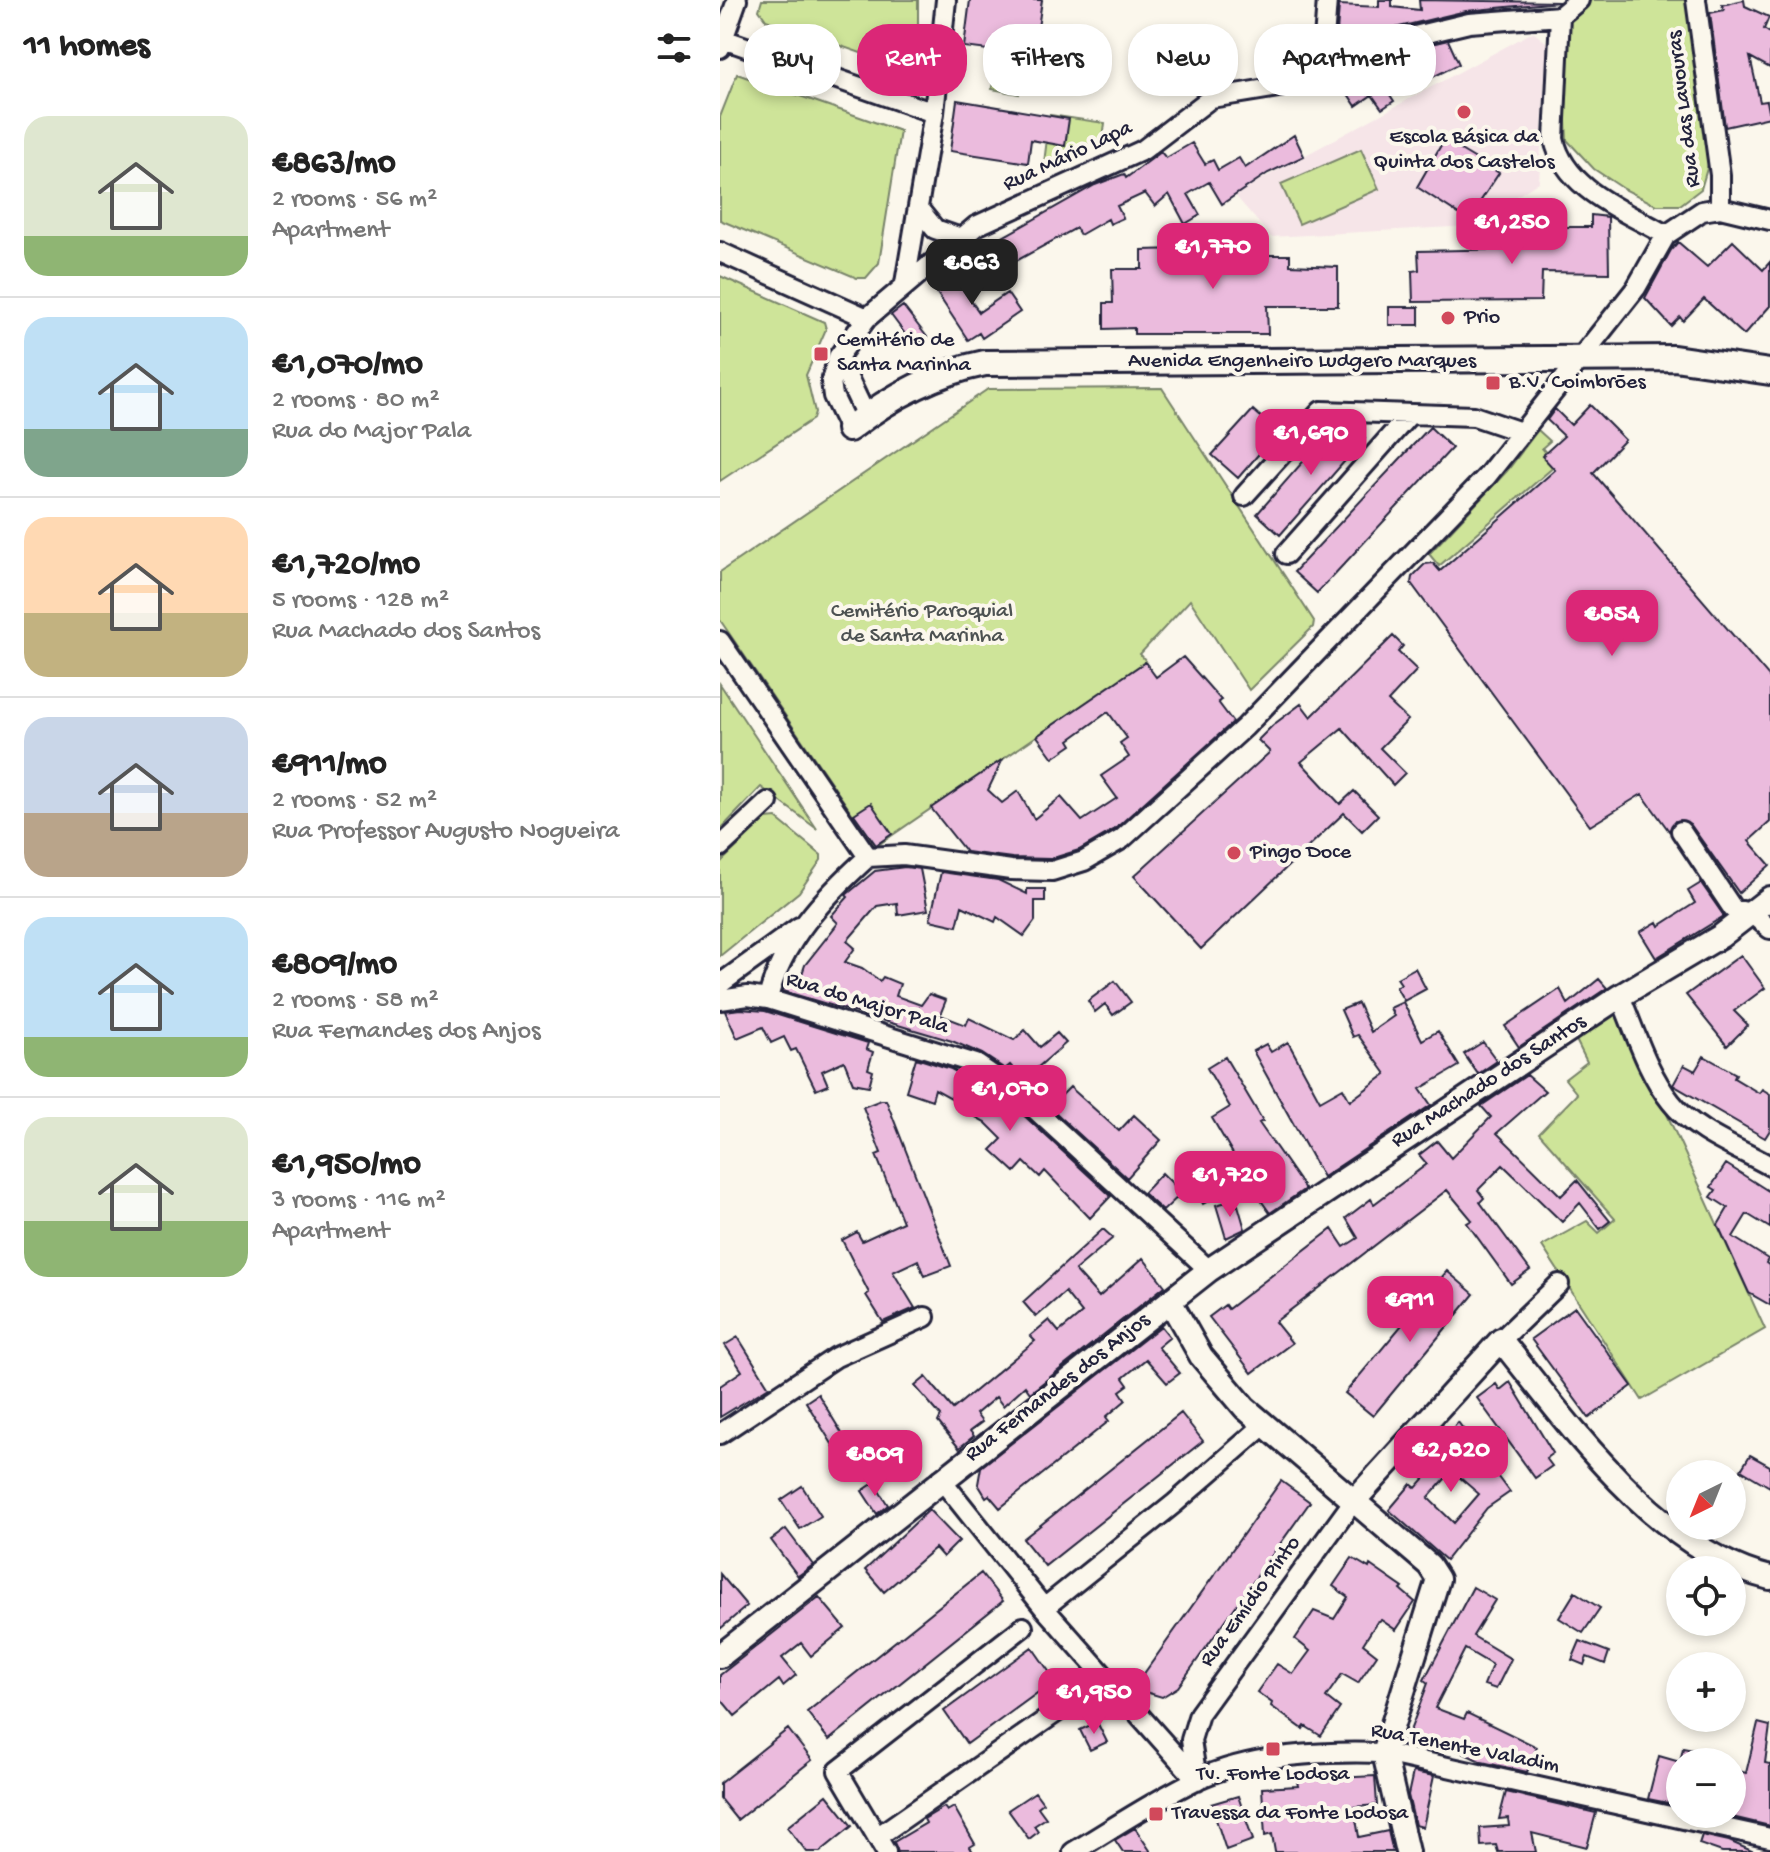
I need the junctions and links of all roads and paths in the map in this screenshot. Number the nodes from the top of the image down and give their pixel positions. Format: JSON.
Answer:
{"nodes":[{"id":1,"x":737,"y":0,"type":"edge"},
{"id":2,"x":946,"y":0,"type":"edge"},
{"id":3,"x":1327,"y":0,"type":"edge"},
{"id":4,"x":1579,"y":0,"type":"edge"},
{"id":5,"x":1696,"y":0,"type":"edge"},
{"id":6,"x":1560,"y":16,"type":"junction"},
{"id":7,"x":1325,"y":24,"type":"edge"},
{"id":8,"x":1436,"y":31,"type":"edge"},
{"id":9,"x":722,"y":44,"type":"edge"},
{"id":10,"x":1254,"y":91,"type":"edge"},
{"id":11,"x":934,"y":113,"type":"junction"},
{"id":12,"x":918,"y":208,"type":"junction"},
{"id":13,"x":1720,"y":208,"type":"junction"},
{"id":14,"x":1770,"y":220,"type":"edge"},
{"id":15,"x":1666,"y":235,"type":"junction"},
{"id":16,"x":961,"y":238,"type":"junction"},
{"id":17,"x":720,"y":252,"type":"edge"},
{"id":18,"x":905,"y":283,"type":"junction"},
{"id":19,"x":867,"y":318,"type":"junction"},
{"id":20,"x":1577,"y":359,"type":"junction"},
{"id":21,"x":1770,"y":372,"type":"edge"},
{"id":22,"x":1409,"y":415,"type":"junction"},
{"id":23,"x":858,"y":422,"type":"joint"},
{"id":24,"x":1521,"y":432,"type":"junction"},
{"id":25,"x":1244,"y":496,"type":"dead end"},
{"id":26,"x":1286,"y":554,"type":"dead end"},
{"id":27,"x":720,"y":641,"type":"edge"},
{"id":28,"x":768,"y":802,"type":"dead end"},
{"id":29,"x":1681,"y":831,"type":"dead end"},
{"id":30,"x":720,"y":847,"type":"edge"},
{"id":31,"x":868,"y":857,"type":"junction"},
{"id":32,"x":1770,"y":898,"type":"edge"},
{"id":33,"x":1751,"y":913,"type":"junction"},
{"id":34,"x":804,"y":923,"type":"junction"},
{"id":35,"x":1770,"y":929,"type":"edge"},
{"id":36,"x":742,"y":967,"type":"junction"},
{"id":37,"x":720,"y":984,"type":"edge"},
{"id":38,"x":748,"y":996,"type":"junction"},
{"id":39,"x":1620,"y":996,"type":"junction"},
{"id":40,"x":768,"y":999,"type":"junction"},
{"id":41,"x":720,"y":1000,"type":"edge"},
{"id":42,"x":1770,"y":1166,"type":"edge"},
{"id":43,"x":1209,"y":1270,"type":"junction"},
{"id":44,"x":1559,"y":1284,"type":"dead end"},
{"id":45,"x":1170,"y":1301,"type":"junction"},
{"id":46,"x":925,"y":1317,"type":"dead end"},
{"id":47,"x":1501,"y":1340,"type":"junction"},
{"id":48,"x":1264,"y":1425,"type":"junction"},
{"id":49,"x":720,"y":1434,"type":"edge"},
{"id":50,"x":941,"y":1479,"type":"junction"},
{"id":51,"x":1352,"y":1503,"type":"junction"},
{"id":52,"x":1770,"y":1578,"type":"edge"},
{"id":53,"x":1044,"y":1608,"type":"junction"},
{"id":54,"x":1023,"y":1627,"type":"dead end"},
{"id":55,"x":722,"y":1650,"type":"edge"},
{"id":56,"x":1067,"y":1705,"type":"dead end"},
{"id":57,"x":1384,"y":1753,"type":"junction"},
{"id":58,"x":1197,"y":1780,"type":"junction"},
{"id":59,"x":1770,"y":1838,"type":"edge"},
{"id":60,"x":882,"y":1845,"type":"edge"},
{"id":61,"x":1073,"y":1852,"type":"edge"},
{"id":62,"x":1407,"y":1852,"type":"edge"}],
"edges":[{"from":1,"to":9,"type":"street"},
{"from":2,"to":11,"type":"street"},
{"from":3,"to":7,"type":"street"},
{"from":4,"to":6,"type":"street"},
{"from":5,"to":13,"type":"street","name":"Rua das Lavouras"},
{"from":6,"to":8,"type":"street","name":"Rua Mário Lapa"},
{"from":6,"to":15,"type":"street"},
{"from":9,"to":11,"type":"street"},
{"from":10,"to":16,"type":"street","name":"Rua Mário Lapa"},
{"from":11,"to":12,"type":"street"},
{"from":12,"to":16,"type":"street"},
{"from":12,"to":18,"type":"street"},
{"from":13,"to":14,"type":"street","name":"Rua das Lavouras"},
{"from":13,"to":15,"type":"street"},
{"from":15,"to":20,"type":"street"},
{"from":16,"to":18,"type":"street","name":"Rua Mário Lapa"},
{"from":17,"to":19,"type":"street"},
{"from":18,"to":19,"type":"street","name":"Rua Mário Lapa"},
{"from":19,"to":23,"type":"street","name":"Rua Mário Lapa"},
{"from":20,"to":21,"type":"main road","name":"Avenida Engenheiro Ludgero Marques"},
{"from":20,"to":23,"type":"main road","name":"Avenida Engenheiro Ludgero Marques"},
{"from":20,"to":24,"type":"street"},
{"from":22,"to":24,"type":"street"},
{"from":22,"to":25,"type":"street"},
{"from":22,"to":26,"type":"street"},
{"from":24,"to":31,"type":"street"},
{"from":27,"to":31,"type":"street"},
{"from":28,"to":30,"type":"street"},
{"from":29,"to":33,"type":"street"},
{"from":31,"to":34,"type":"street"},
{"from":32,"to":33,"type":"street","name":"Rua Machado dos Santos"},
{"from":33,"to":35,"type":"street"},
{"from":33,"to":39,"type":"street","name":"Rua Machado dos Santos"},
{"from":34,"to":36,"type":"street"},
{"from":34,"to":40,"type":"street"},
{"from":36,"to":37,"type":"street"},
{"from":36,"to":38,"type":"street"},
{"from":38,"to":40,"type":"street","name":"Rua do Major Pala"},
{"from":38,"to":41,"type":"street","name":"Rua do Major Pala"},
{"from":39,"to":42,"type":"street"},
{"from":39,"to":43,"type":"street","name":"Rua Machado dos Santos"},
{"from":40,"to":43,"type":"street","name":"Rua do Major Pala"},
{"from":43,"to":45,"type":"street","name":"Rua Fernandes dos Anjos"},
{"from":44,"to":47,"type":"street"},
{"from":45,"to":48,"type":"street"},
{"from":45,"to":50,"type":"street","name":"Rua Fernandes dos Anjos"},
{"from":46,"to":49,"type":"street"},
{"from":47,"to":51,"type":"street"},
{"from":47,"to":52,"type":"street"},
{"from":48,"to":51,"type":"street"},
{"from":48,"to":53,"type":"street"},
{"from":50,"to":53,"type":"street"},
{"from":50,"to":55,"type":"street","name":"Rua Fernandes dos Anjos"},
{"from":51,"to":57,"type":"street"},
{"from":51,"to":58,"type":"street","name":"Rua Emídio Pinto"},
{"from":53,"to":58,"type":"street"},
{"from":54,"to":60,"type":"street"},
{"from":56,"to":60,"type":"street"},
{"from":57,"to":58,"type":"street","name":"Rua Tenente Valadim"},
{"from":57,"to":59,"type":"street","name":"Rua Tenente Valadim"},
{"from":57,"to":62,"type":"street"},
{"from":58,"to":61,"type":"street","name":"Rua Tenente Valadim"}]}
